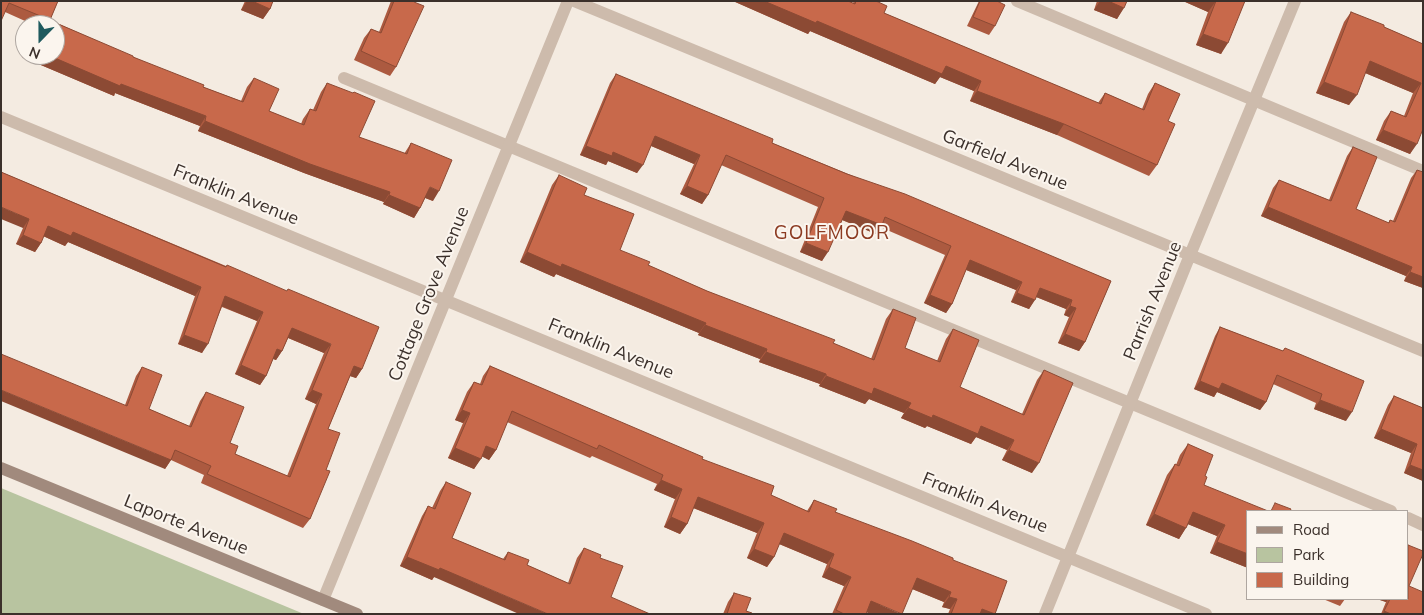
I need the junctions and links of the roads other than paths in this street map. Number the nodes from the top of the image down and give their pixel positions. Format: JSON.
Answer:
{"nodes":[{"id":1,"x":568,"y":1,"type":"edge"},
{"id":2,"x":574,"y":1,"type":"edge"},
{"id":3,"x":1017,"y":1,"type":"edge"},
{"id":4,"x":1295,"y":1,"type":"edge"},
{"id":5,"x":344,"y":78,"type":"dead end"},
{"id":6,"x":1254,"y":101,"type":"junction"},
{"id":7,"x":1,"y":117,"type":"edge"},
{"id":8,"x":508,"y":147,"type":"junction"},
{"id":9,"x":1423,"y":171,"type":"edge"},
{"id":10,"x":1190,"y":255,"type":"junction"},
{"id":11,"x":445,"y":300,"type":"junction"},
{"id":12,"x":1423,"y":351,"type":"edge"},
{"id":13,"x":1130,"y":403,"type":"junction"},
{"id":14,"x":1,"y":468,"type":"edge"},
{"id":15,"x":1389,"y":510,"type":"edge"},
{"id":16,"x":1409,"y":518,"type":"edge"},
{"id":17,"x":1423,"y":524,"type":"edge"},
{"id":18,"x":1068,"y":557,"type":"junction"},
{"id":19,"x":323,"y":600,"type":"junction"},
{"id":20,"x":357,"y":614,"type":"edge"},
{"id":21,"x":1045,"y":614,"type":"edge"},
{"id":22,"x":1206,"y":614,"type":"edge"}],
"edges":[{"from":1,"to":8,"type":"street","name":"Cottage Grove Avenue"},
{"from":2,"to":10,"type":"street","name":"Garfield Avenue"},
{"from":3,"to":6,"type":"street"},
{"from":4,"to":6,"type":"street","name":"Parrish Avenue"},
{"from":5,"to":8,"type":"street"},
{"from":6,"to":9,"type":"street"},
{"from":6,"to":10,"type":"street","name":"Parrish Avenue"},
{"from":7,"to":11,"type":"street","name":"Franklin Avenue"},
{"from":8,"to":11,"type":"street","name":"Cottage Grove Avenue"},
{"from":8,"to":13,"type":"street"},
{"from":10,"to":12,"type":"street","name":"Garfield Avenue"},
{"from":10,"to":13,"type":"street","name":"Parrish Avenue"},
{"from":11,"to":18,"type":"street","name":"Franklin Avenue"},
{"from":11,"to":19,"type":"street","name":"Cottage Grove Avenue"},
{"from":13,"to":15,"type":"street"},
{"from":13,"to":18,"type":"street","name":"Parrish Avenue"},
{"from":14,"to":19,"type":"street","name":"Laporte Avenue"},
{"from":16,"to":17,"type":"street"},
{"from":18,"to":21,"type":"street","name":"Parrish Avenue"},
{"from":18,"to":22,"type":"street","name":"Franklin Avenue"},
{"from":19,"to":20,"type":"street","name":"Laporte Avenue"}]}
